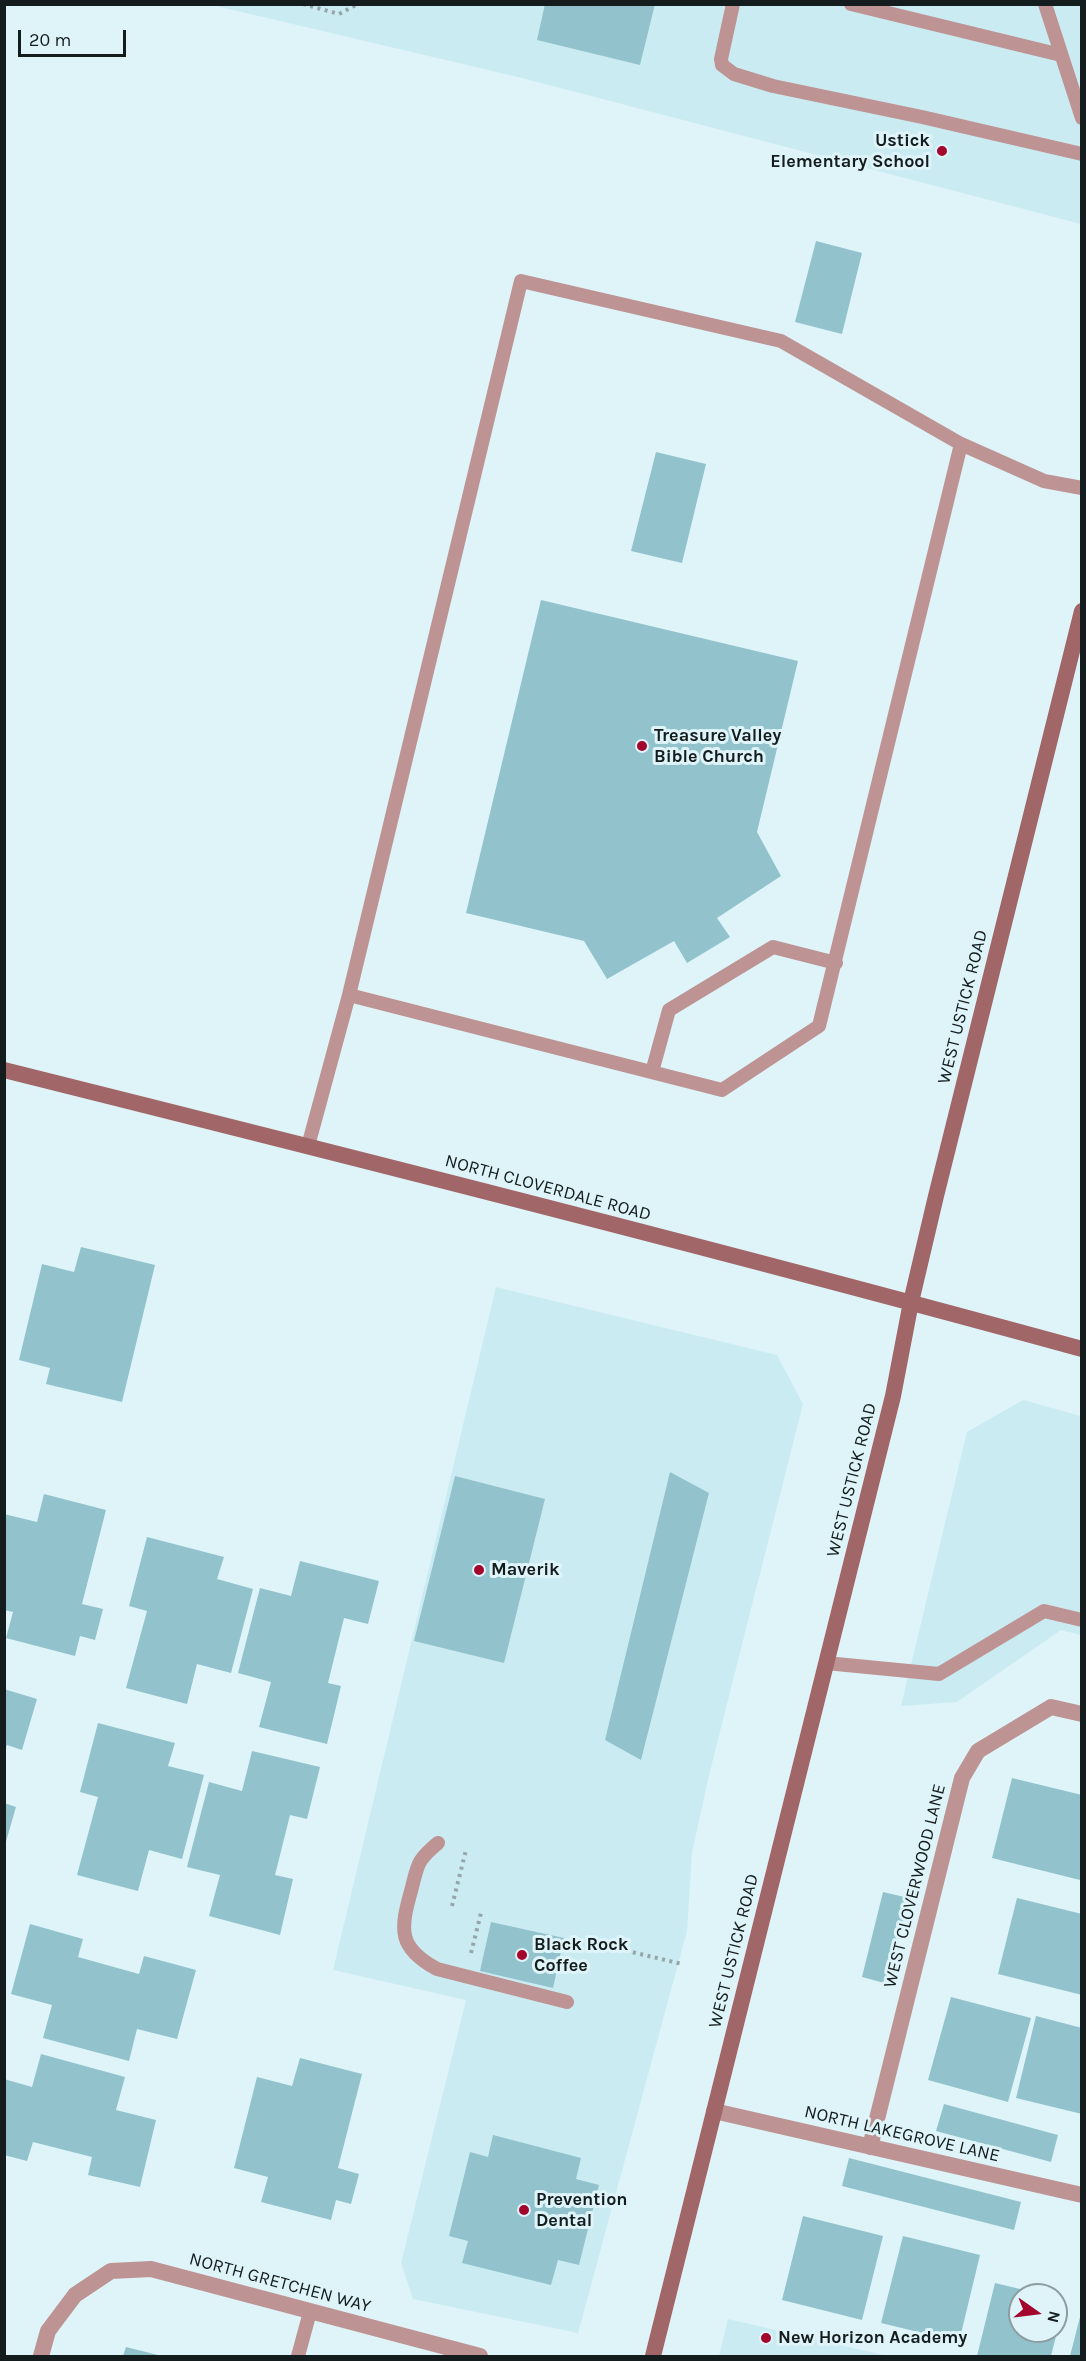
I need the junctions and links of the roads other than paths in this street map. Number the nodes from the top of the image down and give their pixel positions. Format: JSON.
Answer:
{"nodes":[{"id":1,"x":733,"y":4,"type":"edge"},
{"id":2,"x":851,"y":4,"type":"edge"},
{"id":3,"x":1045,"y":4,"type":"edge"},
{"id":4,"x":1061,"y":55,"type":"junction"},
{"id":5,"x":1082,"y":118,"type":"edge"},
{"id":6,"x":1082,"y":154,"type":"edge"},
{"id":7,"x":962,"y":444,"type":"junction"},
{"id":8,"x":1082,"y":488,"type":"edge"},
{"id":9,"x":1082,"y":611,"type":"edge"},
{"id":10,"x":836,"y":963,"type":"junction"},
{"id":11,"x":349,"y":995,"type":"junction"},
{"id":12,"x":4,"y":1070,"type":"edge"},
{"id":13,"x":651,"y":1072,"type":"junction"},
{"id":14,"x":308,"y":1146,"type":"junction"},
{"id":15,"x":911,"y":1302,"type":"junction"},
{"id":16,"x":1082,"y":1349,"type":"edge"},
{"id":17,"x":1082,"y":1620,"type":"edge"},
{"id":18,"x":826,"y":1663,"type":"junction"},
{"id":19,"x":1082,"y":1714,"type":"edge"},
{"id":20,"x":438,"y":1844,"type":"dead end"},
{"id":21,"x":567,"y":2002,"type":"dead end"},
{"id":22,"x":714,"y":2111,"type":"junction"},
{"id":23,"x":870,"y":2147,"type":"junction"},
{"id":24,"x":1082,"y":2195,"type":"edge"},
{"id":25,"x":310,"y":2312,"type":"junction"},
{"id":26,"x":41,"y":2356,"type":"edge"},
{"id":27,"x":298,"y":2356,"type":"edge"},
{"id":28,"x":480,"y":2356,"type":"edge"},
{"id":29,"x":652,"y":2356,"type":"edge"}],
"edges":[{"from":1,"to":6,"type":"lane"},
{"from":2,"to":4,"type":"lane"},
{"from":3,"to":4,"type":"lane"},
{"from":4,"to":5,"type":"lane"},
{"from":7,"to":8,"type":"lane"},
{"from":7,"to":10,"type":"lane"},
{"from":7,"to":11,"type":"lane"},
{"from":9,"to":15,"type":"main road","name":"WEST USTICK ROAD"},
{"from":10,"to":13,"type":"lane"},
{"from":10,"to":13,"type":"lane"},
{"from":11,"to":13,"type":"lane"},
{"from":11,"to":14,"type":"lane"},
{"from":12,"to":14,"type":"main road","name":"NORTH CLOVERDALE ROAD"},
{"from":14,"to":15,"type":"main road","name":"NORTH CLOVERDALE ROAD"},
{"from":15,"to":16,"type":"main road","name":"NORTH CLOVERDALE ROAD"},
{"from":15,"to":18,"type":"main road","name":"WEST USTICK ROAD"},
{"from":17,"to":18,"type":"lane"},
{"from":18,"to":22,"type":"main road","name":"WEST USTICK ROAD"},
{"from":19,"to":23,"type":"street","name":"WEST CLOVERWOOD LANE"},
{"from":20,"to":21,"type":"lane"},
{"from":22,"to":23,"type":"street","name":"NORTH LAKEGROVE LANE"},
{"from":22,"to":29,"type":"main road","name":"WEST USTICK ROAD"},
{"from":23,"to":24,"type":"street","name":"NORTH LAKEGROVE LANE"},
{"from":25,"to":26,"type":"street","name":"NORTH GRETCHEN WAY"},
{"from":25,"to":27,"type":"lane"},
{"from":25,"to":28,"type":"street","name":"NORTH GRETCHEN WAY"}]}
